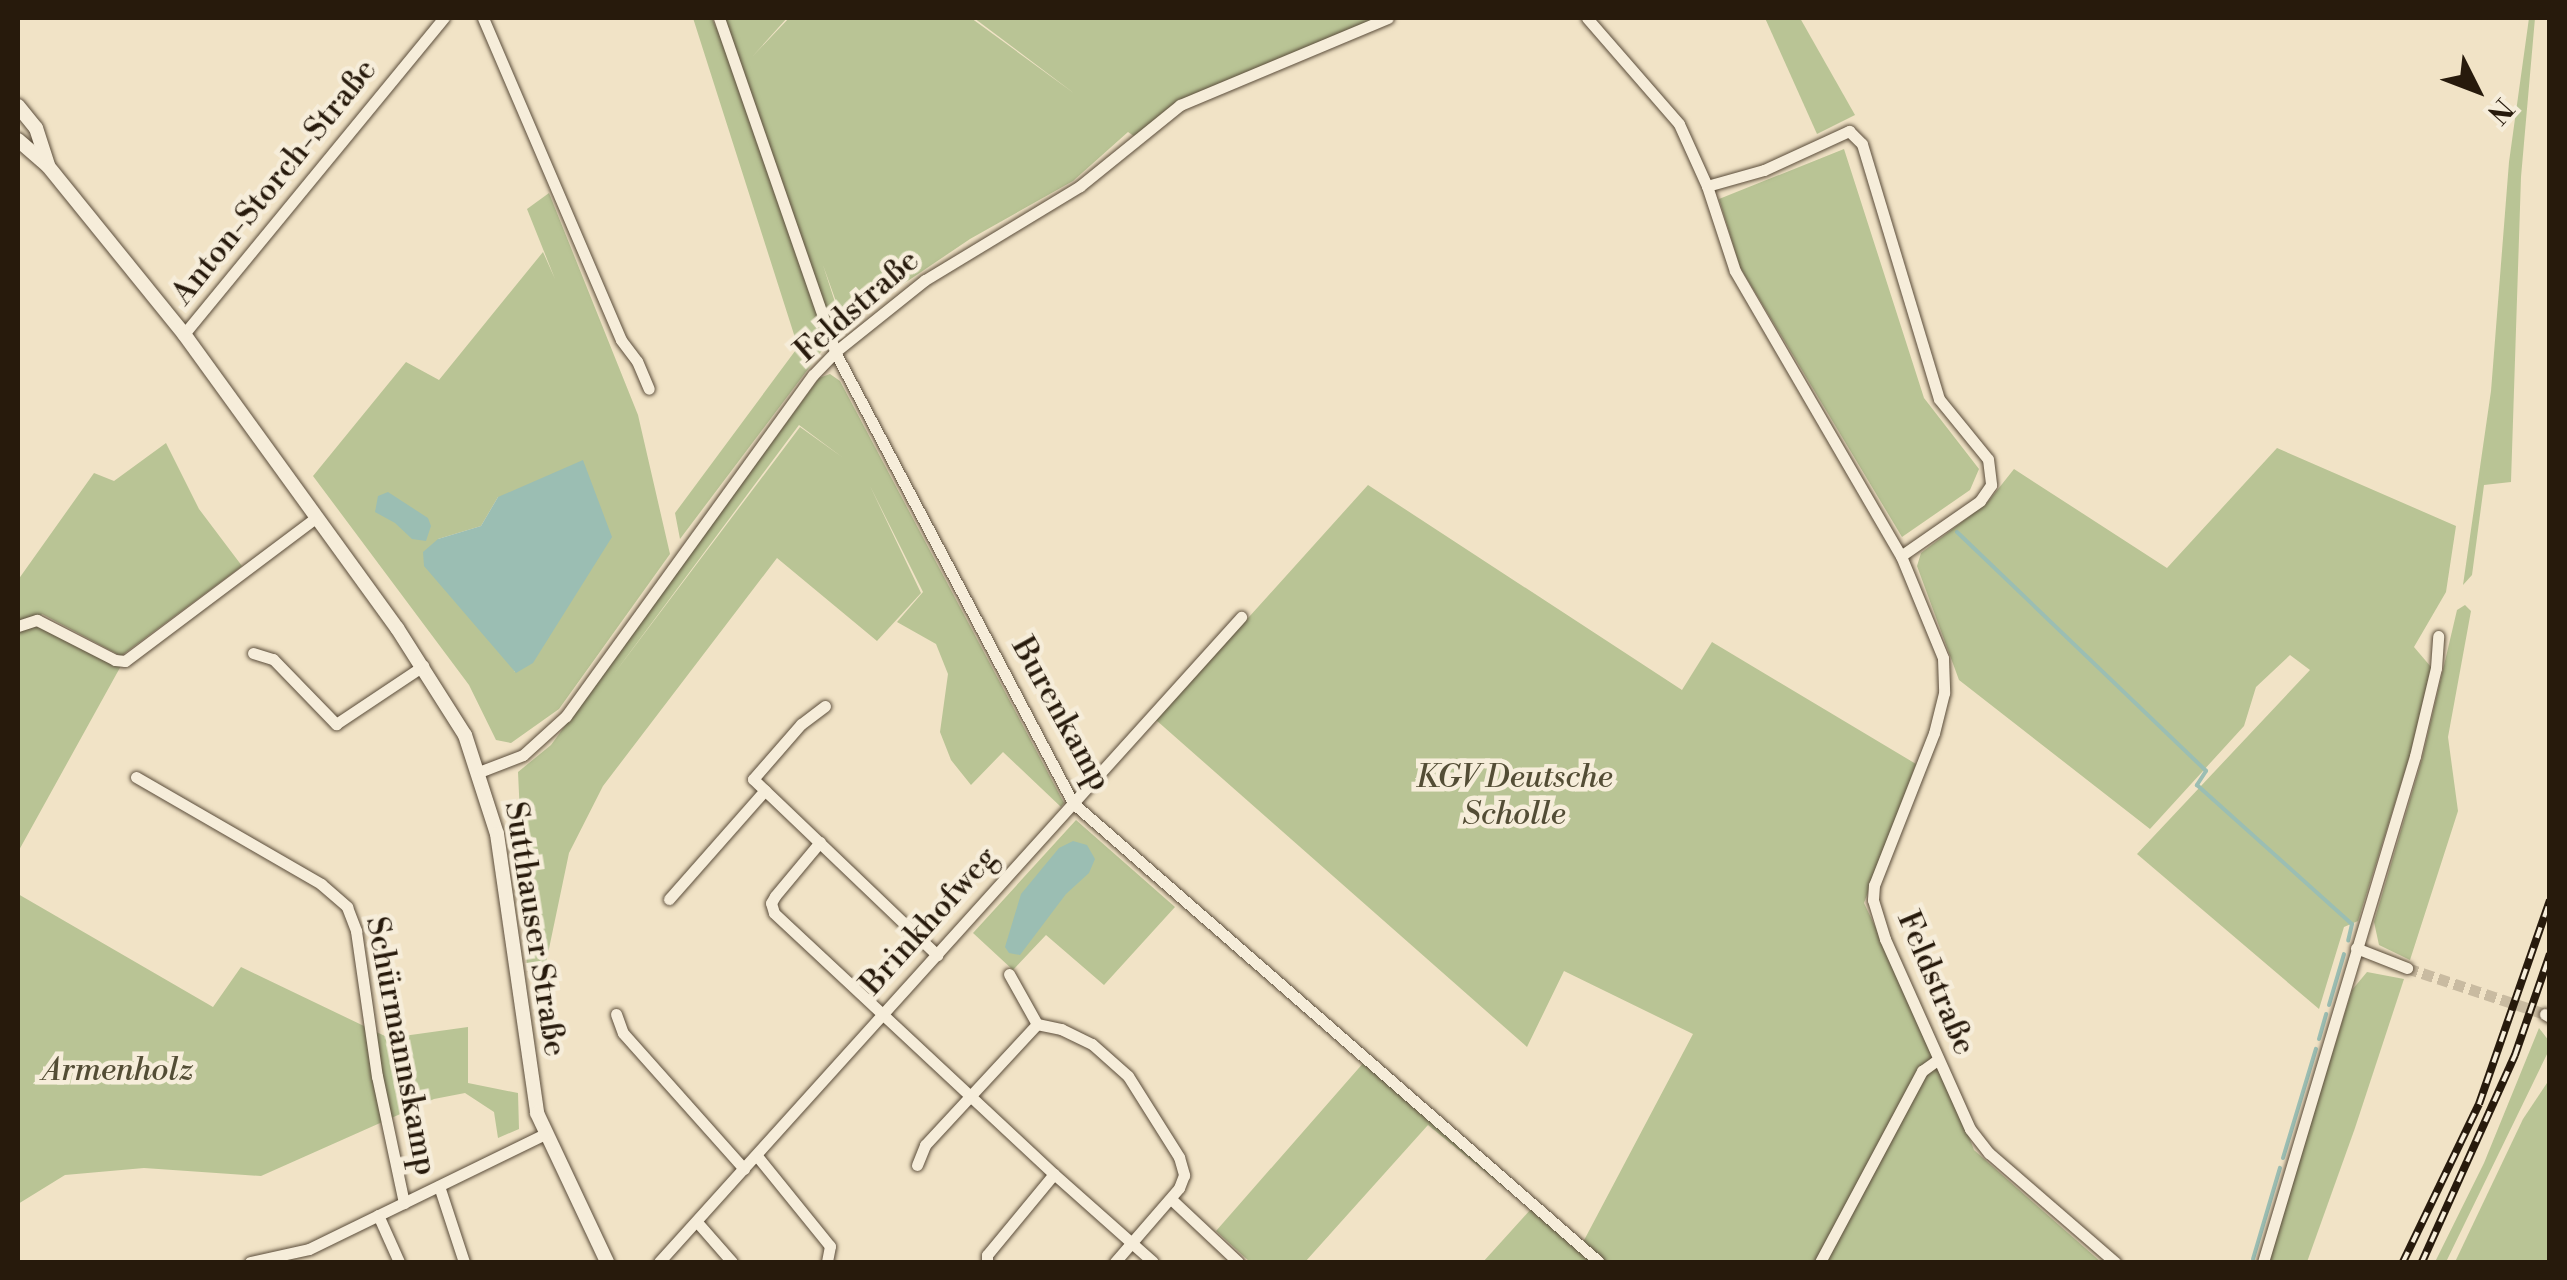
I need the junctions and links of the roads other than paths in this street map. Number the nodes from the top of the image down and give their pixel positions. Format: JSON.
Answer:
{"nodes":[{"id":1,"x":444,"y":18,"type":"edge"},
{"id":2,"x":483,"y":18,"type":"edge"},
{"id":3,"x":719,"y":18,"type":"edge"},
{"id":4,"x":1388,"y":18,"type":"edge"},
{"id":5,"x":1587,"y":18,"type":"edge"},
{"id":6,"x":18,"y":106,"type":"edge"},
{"id":7,"x":18,"y":140,"type":"edge"},
{"id":8,"x":48,"y":166,"type":"junction"},
{"id":9,"x":1707,"y":186,"type":"junction"},
{"id":10,"x":184,"y":334,"type":"junction"},
{"id":11,"x":835,"y":352,"type":"junction"},
{"id":12,"x":649,"y":389,"type":"dead end"},
{"id":13,"x":317,"y":517,"type":"junction"},
{"id":14,"x":1901,"y":556,"type":"junction"},
{"id":15,"x":1242,"y":618,"type":"dead end"},
{"id":16,"x":18,"y":626,"type":"edge"},
{"id":17,"x":2438,"y":636,"type":"dead end"},
{"id":18,"x":253,"y":653,"type":"dead end"},
{"id":19,"x":423,"y":666,"type":"junction"},
{"id":20,"x":825,"y":706,"type":"dead end"},
{"id":21,"x":479,"y":772,"type":"junction"},
{"id":22,"x":136,"y":777,"type":"dead end"},
{"id":23,"x":765,"y":790,"type":"junction"},
{"id":24,"x":1073,"y":803,"type":"junction"},
{"id":25,"x":820,"y":842,"type":"junction"},
{"id":26,"x":668,"y":898,"type":"dead end"},
{"id":27,"x":2356,"y":948,"type":"junction"},
{"id":28,"x":937,"y":955,"type":"junction"},
{"id":29,"x":2408,"y":968,"type":"tunnel mouth"},
{"id":30,"x":1009,"y":974,"type":"dead end"},
{"id":31,"x":616,"y":1014,"type":"dead end"},
{"id":32,"x":882,"y":1015,"type":"junction"},
{"id":33,"x":1037,"y":1024,"type":"junction"},
{"id":34,"x":1938,"y":1060,"type":"junction"},
{"id":35,"x":969,"y":1096,"type":"junction"},
{"id":36,"x":545,"y":1134,"type":"junction"},
{"id":37,"x":756,"y":1156,"type":"junction"},
{"id":38,"x":917,"y":1165,"type":"dead end"},
{"id":39,"x":744,"y":1169,"type":"junction"},
{"id":40,"x":1054,"y":1174,"type":"junction"},
{"id":41,"x":439,"y":1186,"type":"junction"},
{"id":42,"x":1170,"y":1199,"type":"junction"},
{"id":43,"x":404,"y":1203,"type":"junction"},
{"id":44,"x":378,"y":1215,"type":"junction"},
{"id":45,"x":697,"y":1222,"type":"junction"},
{"id":46,"x":1132,"y":1243,"type":"junction"},
{"id":47,"x":309,"y":1250,"type":"junction"},
{"id":48,"x":250,"y":1262,"type":"edge"},
{"id":49,"x":314,"y":1262,"type":"edge"},
{"id":50,"x":398,"y":1262,"type":"edge"},
{"id":51,"x":464,"y":1262,"type":"edge"},
{"id":52,"x":608,"y":1262,"type":"edge"},
{"id":53,"x":659,"y":1262,"type":"edge"},
{"id":54,"x":732,"y":1262,"type":"edge"},
{"id":55,"x":826,"y":1262,"type":"edge"},
{"id":56,"x":987,"y":1262,"type":"edge"},
{"id":57,"x":1114,"y":1262,"type":"edge"},
{"id":58,"x":1153,"y":1262,"type":"edge"},
{"id":59,"x":1238,"y":1262,"type":"edge"},
{"id":60,"x":1599,"y":1262,"type":"edge"},
{"id":61,"x":1820,"y":1262,"type":"edge"},
{"id":62,"x":2116,"y":1262,"type":"edge"},
{"id":63,"x":2263,"y":1262,"type":"edge"}],
"edges":[{"from":1,"to":10,"type":"street","name":"Anton-Storch-Straße"},
{"from":2,"to":12,"type":"street"},
{"from":3,"to":11,"type":"street","name":"Burenkamp"},
{"from":4,"to":11,"type":"street","name":"Feldstraße"},
{"from":5,"to":9,"type":"street","name":"Feldstraße"},
{"from":6,"to":8,"type":"street","name":"Sutthauser Straße"},
{"from":7,"to":8,"type":"street","name":"Sutthauser Straße"},
{"from":8,"to":10,"type":"street","name":"Sutthauser Straße"},
{"from":9,"to":14,"type":"street","name":"Feldstraße"},
{"from":9,"to":14,"type":"street"},
{"from":10,"to":13,"type":"street","name":"Sutthauser Straße"},
{"from":11,"to":21,"type":"street","name":"Feldstraße"},
{"from":11,"to":24,"type":"street","name":"Burenkamp"},
{"from":13,"to":16,"type":"street"},
{"from":13,"to":19,"type":"street","name":"Sutthauser Straße"},
{"from":14,"to":34,"type":"street","name":"Feldstraße"},
{"from":15,"to":24,"type":"street","name":"Brinkhofweg"},
{"from":17,"to":27,"type":"street"},
{"from":18,"to":19,"type":"street"},
{"from":19,"to":21,"type":"street","name":"Sutthauser Straße"},
{"from":20,"to":23,"type":"street"},
{"from":21,"to":36,"type":"street","name":"Sutthauser Straße"},
{"from":22,"to":43,"type":"street","name":"Schürmannskamp"},
{"from":23,"to":25,"type":"street"},
{"from":23,"to":26,"type":"street"},
{"from":24,"to":28,"type":"street","name":"Brinkhofweg"},
{"from":24,"to":60,"type":"street","name":"Burenkamp"},
{"from":25,"to":28,"type":"street"},
{"from":25,"to":32,"type":"street"},
{"from":27,"to":29,"type":"street"},
{"from":27,"to":63,"type":"street"},
{"from":28,"to":32,"type":"street","name":"Brinkhofweg"},
{"from":30,"to":33,"type":"street"},
{"from":31,"to":39,"type":"street"},
{"from":32,"to":35,"type":"street"},
{"from":32,"to":37,"type":"street","name":"Brinkhofweg"},
{"from":33,"to":35,"type":"street"},
{"from":33,"to":42,"type":"street"},
{"from":34,"to":61,"type":"street"},
{"from":34,"to":62,"type":"street","name":"Feldstraße"},
{"from":35,"to":38,"type":"street"},
{"from":35,"to":40,"type":"street"},
{"from":36,"to":41,"type":"street"},
{"from":36,"to":52,"type":"street","name":"Sutthauser Straße"},
{"from":37,"to":39,"type":"street","name":"Brinkhofweg"},
{"from":37,"to":55,"type":"street"},
{"from":39,"to":45,"type":"street","name":"Brinkhofweg"},
{"from":40,"to":46,"type":"street"},
{"from":40,"to":56,"type":"street"},
{"from":41,"to":43,"type":"street"},
{"from":41,"to":51,"type":"street"},
{"from":42,"to":46,"type":"street"},
{"from":42,"to":59,"type":"street"},
{"from":43,"to":44,"type":"street"},
{"from":44,"to":47,"type":"street"},
{"from":44,"to":50,"type":"street"},
{"from":45,"to":53,"type":"street","name":"Brinkhofweg"},
{"from":45,"to":54,"type":"street"},
{"from":46,"to":57,"type":"street"},
{"from":46,"to":58,"type":"street"},
{"from":47,"to":48,"type":"street"},
{"from":47,"to":49,"type":"street"}]}
